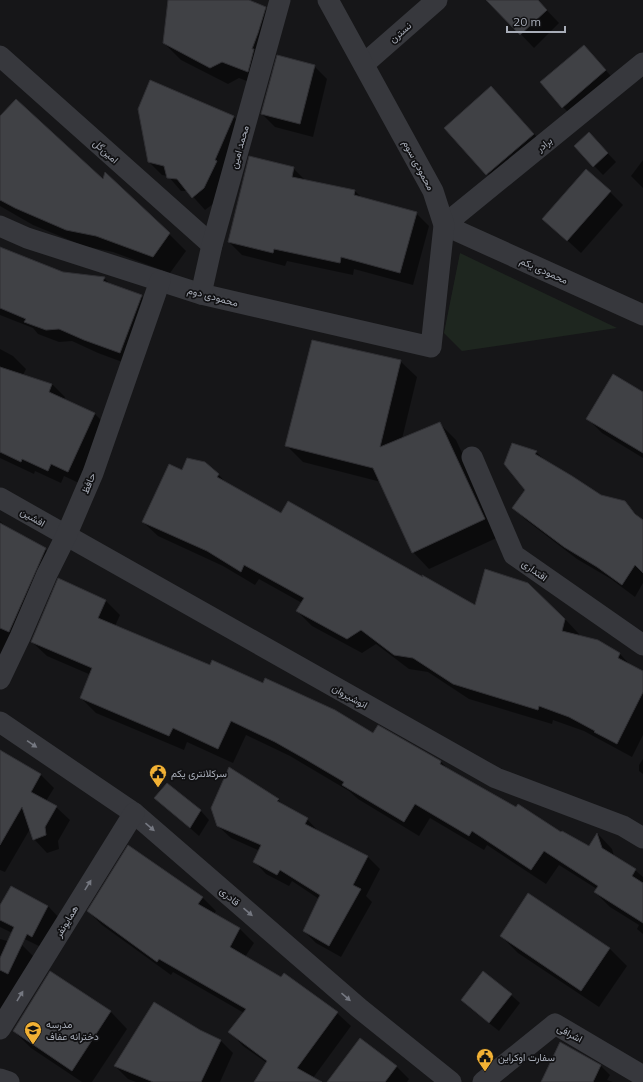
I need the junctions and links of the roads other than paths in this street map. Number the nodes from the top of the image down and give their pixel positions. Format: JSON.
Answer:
{"nodes":[{"id":1,"x":280,"y":0,"type":"edge"},
{"id":2,"x":328,"y":0,"type":"edge"},
{"id":3,"x":436,"y":0,"type":"edge"},
{"id":4,"x":0,"y":56,"type":"edge"},
{"id":5,"x":643,"y":63,"type":"edge"},
{"id":6,"x":364,"y":64,"type":"junction"},
{"id":7,"x":444,"y":225,"type":"junction"},
{"id":8,"x":0,"y":226,"type":"edge"},
{"id":9,"x":212,"y":245,"type":"junction"},
{"id":10,"x":160,"y":281,"type":"junction"},
{"id":11,"x":200,"y":294,"type":"junction"},
{"id":12,"x":643,"y":315,"type":"edge"},
{"id":13,"x":431,"y":348,"type":"joint"},
{"id":14,"x":472,"y":457,"type":"dead end"},
{"id":15,"x":0,"y":498,"type":"edge"},
{"id":16,"x":66,"y":536,"type":"junction"},
{"id":17,"x":643,"y":645,"type":"edge"},
{"id":18,"x":0,"y":679,"type":"edge"},
{"id":19,"x":0,"y":722,"type":"edge"},
{"id":20,"x":134,"y":813,"type":"junction"},
{"id":21,"x":643,"y":838,"type":"edge"},
{"id":22,"x":0,"y":1029,"type":"edge"},
{"id":23,"x":643,"y":1076,"type":"edge"},
{"id":24,"x":0,"y":1079,"type":"edge"},
{"id":25,"x":9,"y":1082,"type":"edge"},
{"id":26,"x":451,"y":1082,"type":"edge"},
{"id":27,"x":483,"y":1082,"type":"edge"}],
"edges":[{"from":1,"to":9,"type":"street","name":"محمد امین"},
{"from":2,"to":6,"type":"street","name":"محمودی سوم"},
{"from":3,"to":6,"type":"street","name":"نسترن"},
{"from":4,"to":9,"type":"street","name":"امین‌گل"},
{"from":5,"to":7,"type":"street","name":"برادر"},
{"from":6,"to":7,"type":"street","name":"محمودی سوم"},
{"from":7,"to":12,"type":"street","name":"محمودی یکم"},
{"from":7,"to":13,"type":"street","name":"محمودی سوم"},
{"from":8,"to":10,"type":"street","name":"محمودی دوم"},
{"from":9,"to":11,"type":"street","name":"محمد امین"},
{"from":10,"to":11,"type":"street","name":"محمودی دوم"},
{"from":10,"to":16,"type":"street","name":"حافظ"},
{"from":11,"to":13,"type":"street","name":"محمودی دوم"},
{"from":14,"to":17,"type":"street","name":"اقتداری"},
{"from":15,"to":16,"type":"street","name":"افشین"},
{"from":16,"to":18,"type":"street","name":"حافظ"},
{"from":16,"to":21,"type":"street","name":"انوشیروان"},
{"from":19,"to":20,"type":"street","name":"قادری","one_way":true},
{"from":22,"to":20,"type":"street","name":"همایونفر","one_way":true},
{"from":20,"to":26,"type":"street","name":"قادری","one_way":true},
{"from":23,"to":27,"type":"street","name":"اشرافی"},
{"from":24,"to":25,"type":"street"}]}
